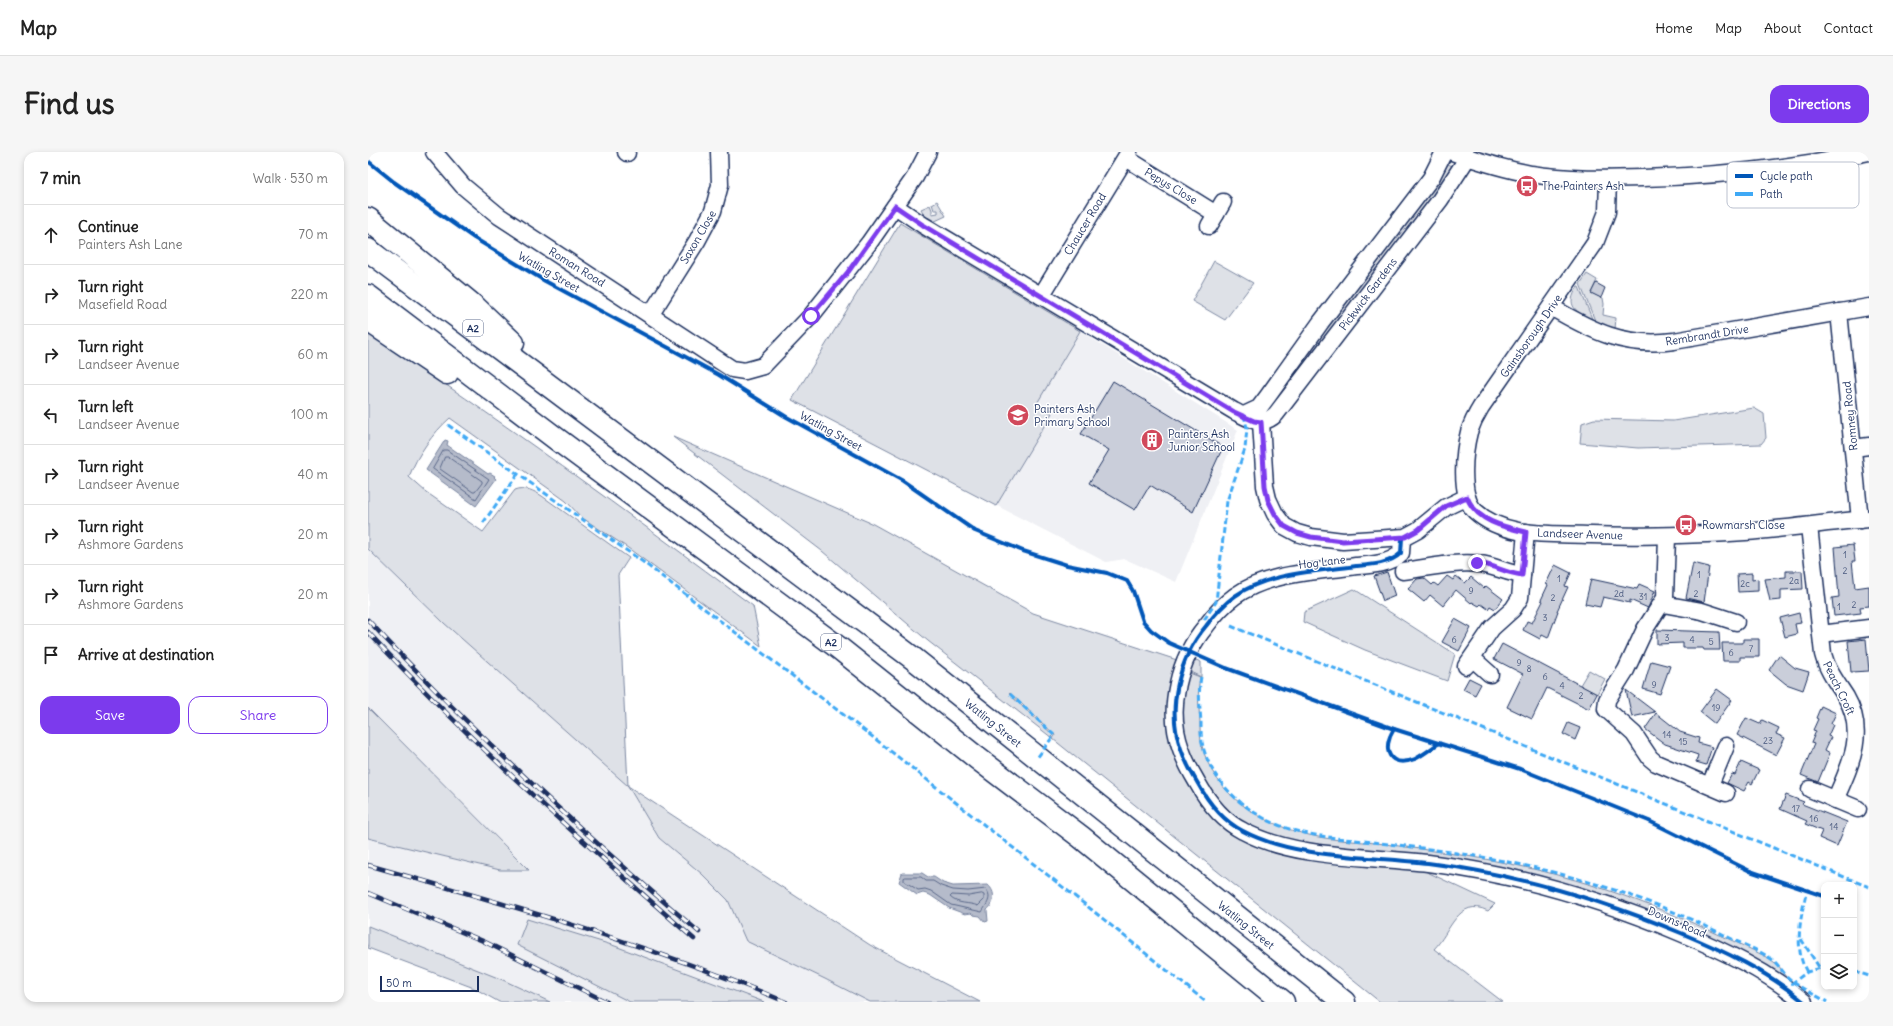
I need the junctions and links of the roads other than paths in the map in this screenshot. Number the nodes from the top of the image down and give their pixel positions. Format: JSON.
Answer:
{"nodes":[{"id":1,"x":434,"y":152,"type":"edge"},
{"id":2,"x":719,"y":152,"type":"edge"},
{"id":3,"x":928,"y":152,"type":"edge"},
{"id":4,"x":1444,"y":152,"type":"edge"},
{"id":5,"x":1452,"y":152,"type":"edge"},
{"id":6,"x":1869,"y":152,"type":"edge"},
{"id":7,"x":1128,"y":155,"type":"edge"},
{"id":8,"x":1468,"y":157,"type":"junction"},
{"id":9,"x":1819,"y":162,"type":"edge"},
{"id":10,"x":1727,"y":174,"type":"edge"},
{"id":11,"x":1608,"y":179,"type":"junction"},
{"id":12,"x":895,"y":206,"type":"junction"},
{"id":13,"x":1216,"y":214,"type":"dead end"},
{"id":14,"x":368,"y":219,"type":"edge"},
{"id":15,"x":368,"y":250,"type":"edge"},
{"id":16,"x":368,"y":296,"type":"edge"},
{"id":17,"x":1041,"y":296,"type":"junction"},
{"id":18,"x":1551,"y":307,"type":"junction"},
{"id":19,"x":1869,"y":307,"type":"edge"},
{"id":20,"x":1839,"y":312,"type":"junction"},
{"id":21,"x":651,"y":314,"type":"junction"},
{"id":22,"x":368,"y":320,"type":"edge"},
{"id":23,"x":578,"y":406,"type":"junction"},
{"id":24,"x":1244,"y":416,"type":"junction"},
{"id":25,"x":1261,"y":422,"type":"junction"},
{"id":26,"x":558,"y":440,"type":"junction"},
{"id":27,"x":1869,"y":446,"type":"edge"},
{"id":28,"x":1853,"y":448,"type":"junction"},
{"id":29,"x":1467,"y":497,"type":"junction"},
{"id":30,"x":1865,"y":520,"type":"edge"},
{"id":31,"x":1809,"y":526,"type":"junction"},
{"id":32,"x":1526,"y":532,"type":"junction"},
{"id":33,"x":1667,"y":536,"type":"junction"},
{"id":34,"x":1402,"y":538,"type":"junction"},
{"id":35,"x":1403,"y":571,"type":"dead end"},
{"id":36,"x":1522,"y":575,"type":"junction"},
{"id":37,"x":1663,"y":604,"type":"junction"},
{"id":38,"x":1732,"y":624,"type":"dead end"},
{"id":39,"x":1869,"y":628,"type":"edge"},
{"id":40,"x":1821,"y":634,"type":"junction"},
{"id":41,"x":1490,"y":674,"type":"dead end"},
{"id":42,"x":1863,"y":731,"type":"edge"},
{"id":43,"x":1726,"y":746,"type":"dead end"},
{"id":44,"x":1710,"y":785,"type":"junction"},
{"id":45,"x":1810,"y":789,"type":"dead end"},
{"id":46,"x":1726,"y":793,"type":"dead end"},
{"id":47,"x":1835,"y":800,"type":"junction"},
{"id":48,"x":1858,"y":810,"type":"dead end"},
{"id":49,"x":1532,"y":884,"type":"joint"},
{"id":50,"x":1283,"y":1002,"type":"edge"},
{"id":51,"x":1344,"y":1002,"type":"edge"},
{"id":52,"x":1804,"y":1002,"type":"edge"}],
"edges":[{"from":1,"to":21,"type":"street","name":"Roman Road"},
{"from":2,"to":21,"type":"street","name":"Saxon Close"},
{"from":3,"to":12,"type":"street"},
{"from":4,"to":24,"type":"street","name":"Pickwick Gardens"},
{"from":5,"to":8,"type":"street"},
{"from":6,"to":9,"type":"street"},
{"from":7,"to":13,"type":"street","name":"Pepys Close"},
{"from":7,"to":17,"type":"street","name":"Chaucer Road"},
{"from":8,"to":11,"type":"street"},
{"from":8,"to":25,"type":"street","name":"Pickwick Gardens"},
{"from":10,"to":11,"type":"street"},
{"from":11,"to":18,"type":"street","name":"Gainsborough Drive"},
{"from":12,"to":17,"type":"street"},
{"from":12,"to":21,"type":"street","name":"Roman Road"},
{"from":14,"to":23,"type":"highway"},
{"from":15,"to":23,"type":"highway","name":"Watling Street","number":"A2"},
{"from":16,"to":26,"type":"highway","number":"A2"},
{"from":17,"to":24,"type":"street"},
{"from":18,"to":20,"type":"street","name":"Rembrandt Drive"},
{"from":18,"to":29,"type":"street","name":"Gainsborough Drive"},
{"from":19,"to":20,"type":"street","name":"Rembrandt Drive"},
{"from":20,"to":28,"type":"street","name":"Romney Road"},
{"from":22,"to":26,"type":"highway"},
{"from":23,"to":51,"type":"highway","name":"Watling Street","number":"A2"},
{"from":24,"to":25,"type":"street"},
{"from":25,"to":34,"type":"street"},
{"from":26,"to":50,"type":"highway","number":"A2"},
{"from":27,"to":28,"type":"street"},
{"from":28,"to":30,"type":"street","name":"Romney Road"},
{"from":29,"to":32,"type":"street","name":"Landseer Avenue"},
{"from":29,"to":34,"type":"street"},
{"from":30,"to":31,"type":"street","name":"Landseer Avenue"},
{"from":31,"to":33,"type":"street","name":"Landseer Avenue"},
{"from":31,"to":40,"type":"street","name":"Peach Croft"},
{"from":32,"to":33,"type":"street","name":"Landseer Avenue"},
{"from":32,"to":36,"type":"street"},
{"from":33,"to":37,"type":"street"},
{"from":34,"to":49,"type":"street","name":"Hog Lane"},
{"from":35,"to":36,"type":"street"},
{"from":36,"to":41,"type":"street"},
{"from":37,"to":38,"type":"street"},
{"from":37,"to":44,"type":"street"},
{"from":39,"to":40,"type":"street"},
{"from":40,"to":42,"type":"street","name":"Peach Croft"},
{"from":42,"to":47,"type":"street","name":"Peach Croft"},
{"from":43,"to":44,"type":"street"},
{"from":44,"to":46,"type":"street"},
{"from":45,"to":47,"type":"street"},
{"from":47,"to":48,"type":"street"},
{"from":49,"to":52,"type":"street","name":"Downs Road"}]}
